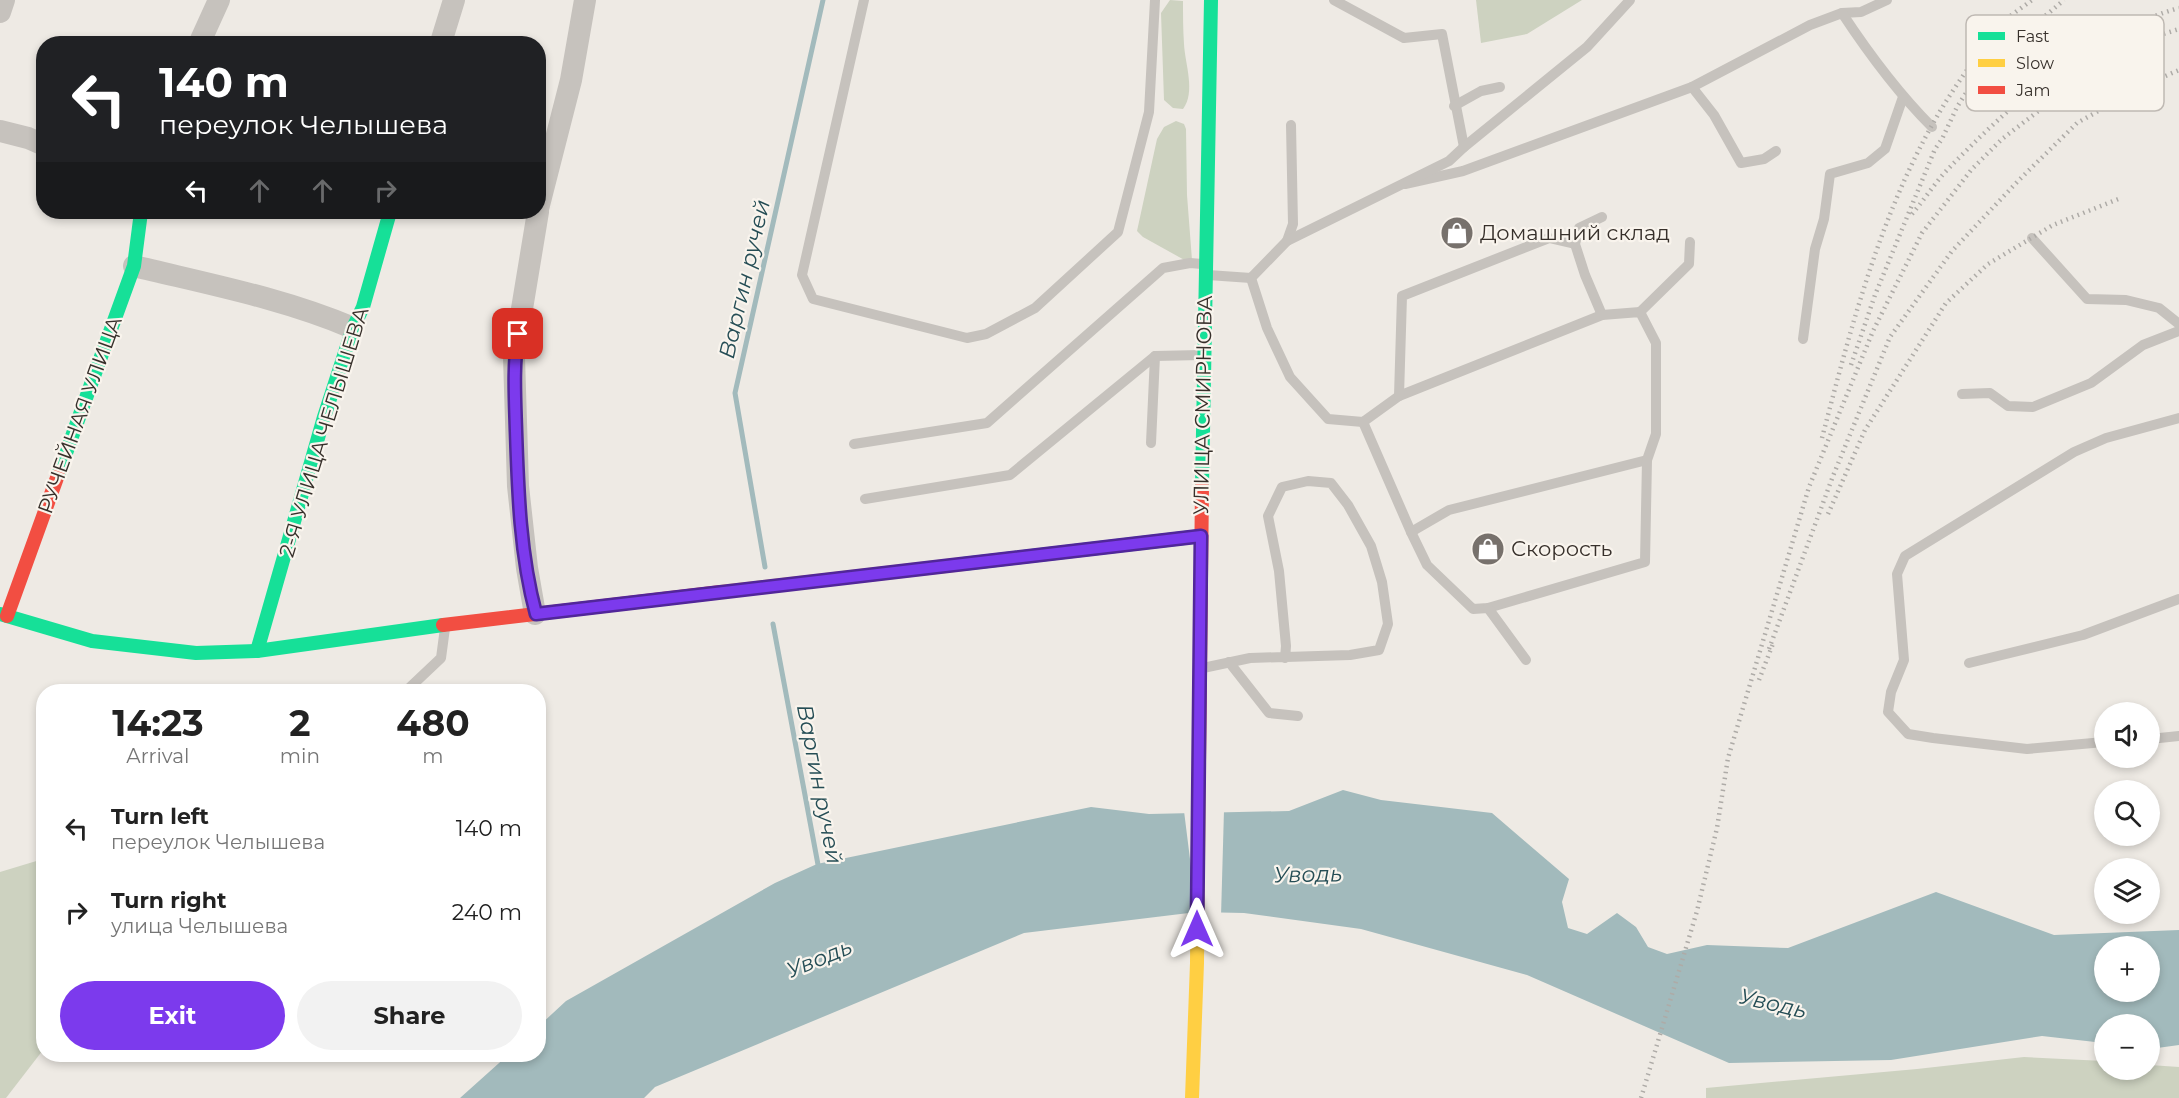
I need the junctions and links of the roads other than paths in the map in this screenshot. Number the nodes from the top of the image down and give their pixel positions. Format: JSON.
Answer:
{"nodes":[{"id":1,"x":4,"y":0,"type":"edge"},
{"id":2,"x":219,"y":0,"type":"edge"},
{"id":3,"x":454,"y":0,"type":"edge"},
{"id":4,"x":585,"y":0,"type":"edge"},
{"id":5,"x":864,"y":0,"type":"edge"},
{"id":6,"x":1155,"y":0,"type":"edge"},
{"id":7,"x":1211,"y":0,"type":"edge"},
{"id":8,"x":1334,"y":0,"type":"edge"},
{"id":9,"x":1630,"y":0,"type":"edge"},
{"id":10,"x":1887,"y":0,"type":"edge"},
{"id":11,"x":0,"y":12,"type":"edge"},
{"id":12,"x":1842,"y":13,"type":"junction"},
{"id":13,"x":203,"y":36,"type":"edge"},
{"id":14,"x":443,"y":36,"type":"edge"},
{"id":15,"x":1500,"y":87,"type":"dead end"},
{"id":16,"x":1692,"y":87,"type":"junction"},
{"id":17,"x":1903,"y":97,"type":"junction"},
{"id":18,"x":1454,"y":106,"type":"junction"},
{"id":19,"x":1291,"y":124,"type":"dead end"},
{"id":20,"x":1932,"y":127,"type":"dead end"},
{"id":21,"x":0,"y":131,"type":"edge"},
{"id":22,"x":36,"y":142,"type":"edge"},
{"id":23,"x":1464,"y":147,"type":"junction"},
{"id":24,"x":1776,"y":152,"type":"dead end"},
{"id":25,"x":546,"y":178,"type":"edge"},
{"id":26,"x":1405,"y":184,"type":"junction"},
{"id":27,"x":1602,"y":217,"type":"dead end"},
{"id":28,"x":140,"y":219,"type":"edge"},
{"id":29,"x":388,"y":219,"type":"edge"},
{"id":30,"x":537,"y":219,"type":"edge"},
{"id":31,"x":2032,"y":238,"type":"dead end"},
{"id":32,"x":1287,"y":241,"type":"junction"},
{"id":33,"x":1690,"y":242,"type":"dead end"},
{"id":34,"x":1575,"y":244,"type":"junction"},
{"id":35,"x":134,"y":266,"type":"junction"},
{"id":36,"x":1205,"y":269,"type":"junction"},
{"id":37,"x":1251,"y":278,"type":"junction"},
{"id":38,"x":1640,"y":312,"type":"junction"},
{"id":39,"x":1602,"y":315,"type":"junction"},
{"id":40,"x":2179,"y":324,"type":"edge"},
{"id":41,"x":353,"y":328,"type":"junction"},
{"id":42,"x":2179,"y":331,"type":"edge"},
{"id":43,"x":1803,"y":339,"type":"dead end"},
{"id":44,"x":1203,"y":355,"type":"junction"},
{"id":45,"x":1155,"y":356,"type":"junction"},
{"id":46,"x":1962,"y":394,"type":"dead end"},
{"id":47,"x":1399,"y":396,"type":"junction"},
{"id":48,"x":2179,"y":418,"type":"edge"},
{"id":49,"x":1363,"y":422,"type":"junction"},
{"id":50,"x":1151,"y":443,"type":"dead end"},
{"id":51,"x":854,"y":444,"type":"dead end"},
{"id":52,"x":1647,"y":460,"type":"junction"},
{"id":53,"x":865,"y":499,"type":"dead end"},
{"id":54,"x":1411,"y":532,"type":"junction"},
{"id":55,"x":1201,"y":536,"type":"junction"},
{"id":56,"x":2179,"y":599,"type":"edge"},
{"id":57,"x":1488,"y":609,"type":"junction"},
{"id":58,"x":536,"y":614,"type":"junction"},
{"id":59,"x":4,"y":615,"type":"edge"},
{"id":60,"x":445,"y":625,"type":"junction"},
{"id":61,"x":257,"y":651,"type":"junction"},
{"id":62,"x":1285,"y":658,"type":"junction"},
{"id":63,"x":1526,"y":660,"type":"dead end"},
{"id":64,"x":1229,"y":662,"type":"junction"},
{"id":65,"x":1969,"y":663,"type":"dead end"},
{"id":66,"x":1199,"y":668,"type":"junction"},
{"id":67,"x":413,"y":684,"type":"edge"},
{"id":68,"x":1298,"y":717,"type":"dead end"},
{"id":69,"x":2179,"y":736,"type":"edge"},
{"id":70,"x":2160,"y":737,"type":"edge"},
{"id":71,"x":2094,"y":743,"type":"edge"},
{"id":72,"x":1192,"y":1098,"type":"edge"}],
"edges":[{"from":1,"to":11,"type":"street"},
{"from":2,"to":13,"type":"street"},
{"from":3,"to":14,"type":"street"},
{"from":4,"to":25,"type":"street"},
{"from":5,"to":6,"type":"lane"},
{"from":7,"to":36,"type":"street","name":"УЛИЦА СМИРНОВА"},
{"from":8,"to":18,"type":"lane"},
{"from":9,"to":23,"type":"lane"},
{"from":10,"to":12,"type":"lane"},
{"from":12,"to":16,"type":"lane"},
{"from":12,"to":17,"type":"lane"},
{"from":15,"to":18,"type":"lane"},
{"from":16,"to":24,"type":"lane"},
{"from":16,"to":26,"type":"lane"},
{"from":17,"to":20,"type":"lane"},
{"from":17,"to":43,"type":"lane"},
{"from":18,"to":23,"type":"lane"},
{"from":19,"to":32,"type":"lane"},
{"from":21,"to":22,"type":"street"},
{"from":23,"to":26,"type":"lane"},
{"from":26,"to":32,"type":"lane"},
{"from":27,"to":34,"type":"lane"},
{"from":28,"to":35,"type":"street","name":"РУЧЕЙНАЯ УЛИЦА"},
{"from":29,"to":41,"type":"street","name":"2-Я УЛИЦА ЧЕЛЫШЕВА"},
{"from":30,"to":58,"type":"street"},
{"from":31,"to":40,"type":"lane"},
{"from":32,"to":37,"type":"lane"},
{"from":33,"to":38,"type":"lane"},
{"from":34,"to":39,"type":"lane"},
{"from":34,"to":47,"type":"lane"},
{"from":35,"to":41,"type":"street"},
{"from":35,"to":59,"type":"street","name":"РУЧЕЙНАЯ УЛИЦА"},
{"from":36,"to":37,"type":"lane"},
{"from":36,"to":44,"type":"street","name":"УЛИЦА СМИРНОВА"},
{"from":36,"to":51,"type":"lane"},
{"from":37,"to":49,"type":"lane"},
{"from":38,"to":39,"type":"lane"},
{"from":38,"to":52,"type":"lane"},
{"from":39,"to":47,"type":"lane"},
{"from":41,"to":61,"type":"street","name":"2-Я УЛИЦА ЧЕЛЫШЕВА"},
{"from":42,"to":46,"type":"lane"},
{"from":44,"to":45,"type":"lane"},
{"from":44,"to":55,"type":"street","name":"УЛИЦА СМИРНОВА"},
{"from":45,"to":50,"type":"lane"},
{"from":45,"to":53,"type":"lane"},
{"from":47,"to":49,"type":"lane"},
{"from":48,"to":71,"type":"lane"},
{"from":49,"to":54,"type":"lane"},
{"from":52,"to":54,"type":"lane"},
{"from":52,"to":57,"type":"lane"},
{"from":54,"to":57,"type":"lane"},
{"from":55,"to":58,"type":"street"},
{"from":55,"to":66,"type":"street","name":"УЛИЦА СМИРНОВА"},
{"from":56,"to":65,"type":"lane"},
{"from":57,"to":63,"type":"lane"},
{"from":58,"to":60,"type":"street"},
{"from":59,"to":61,"type":"street"},
{"from":60,"to":61,"type":"street"},
{"from":60,"to":67,"type":"lane"},
{"from":62,"to":62,"type":"lane"},
{"from":62,"to":64,"type":"lane"},
{"from":64,"to":66,"type":"lane"},
{"from":64,"to":68,"type":"lane"},
{"from":66,"to":72,"type":"street","name":"УЛИЦА СМИРНОВА"},
{"from":69,"to":70,"type":"lane"}]}
